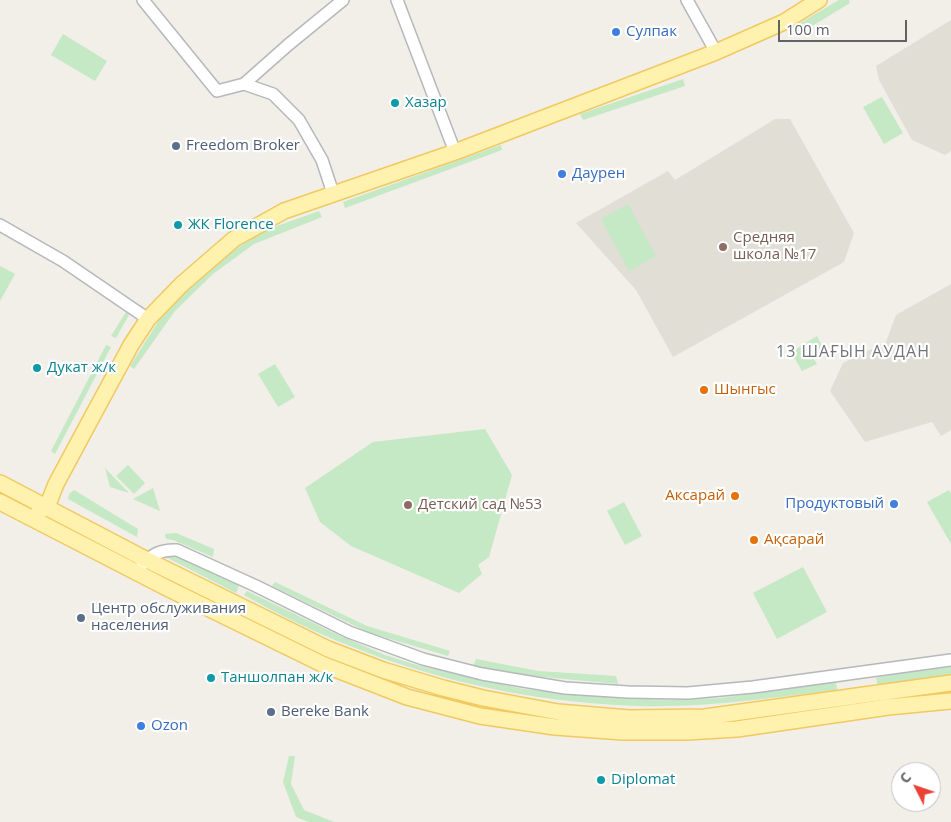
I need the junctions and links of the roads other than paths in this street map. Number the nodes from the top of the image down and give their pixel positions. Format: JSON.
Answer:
{"nodes":[{"id":1,"x":143,"y":0,"type":"edge"},
{"id":2,"x":343,"y":0,"type":"edge"},
{"id":3,"x":397,"y":0,"type":"edge"},
{"id":4,"x":687,"y":0,"type":"edge"},
{"id":5,"x":819,"y":0,"type":"edge"},
{"id":6,"x":716,"y":52,"type":"junction"},
{"id":7,"x":244,"y":84,"type":"junction"},
{"id":8,"x":455,"y":152,"type":"junction"},
{"id":9,"x":334,"y":193,"type":"junction"},
{"id":10,"x":0,"y":225,"type":"edge"},
{"id":11,"x":148,"y":319,"type":"junction"},
{"id":12,"x":0,"y":483,"type":"edge"},
{"id":13,"x":0,"y":502,"type":"edge"},
{"id":14,"x":47,"y":507,"type":"junction"},
{"id":15,"x":29,"y":517,"type":"junction"},
{"id":16,"x":147,"y":560,"type":"junction"},
{"id":17,"x":136,"y":572,"type":"junction"},
{"id":18,"x":951,"y":660,"type":"edge"},
{"id":19,"x":951,"y":683,"type":"edge"},
{"id":20,"x":951,"y":701,"type":"edge"},
{"id":21,"x":929,"y":703,"type":"junction"},
{"id":22,"x":951,"y":706,"type":"edge"}],
"edges":[{"from":1,"to":7,"type":"street"},
{"from":2,"to":7,"type":"street"},
{"from":3,"to":8,"type":"street"},
{"from":4,"to":6,"type":"street"},
{"from":5,"to":6,"type":"main road"},
{"from":6,"to":8,"type":"main road"},
{"from":7,"to":9,"type":"street"},
{"from":8,"to":9,"type":"main road"},
{"from":9,"to":11,"type":"main road"},
{"from":10,"to":11,"type":"street"},
{"from":11,"to":14,"type":"main road"},
{"from":12,"to":14,"type":"main road"},
{"from":13,"to":15,"type":"main road"},
{"from":14,"to":15,"type":"main road"},
{"from":14,"to":16,"type":"main road"},
{"from":15,"to":17,"type":"main road"},
{"from":16,"to":17,"type":"street"},
{"from":16,"to":18,"type":"street"},
{"from":16,"to":19,"type":"main road"},
{"from":17,"to":21,"type":"main road"},
{"from":20,"to":21,"type":"main road"},
{"from":21,"to":22,"type":"main road"}]}
